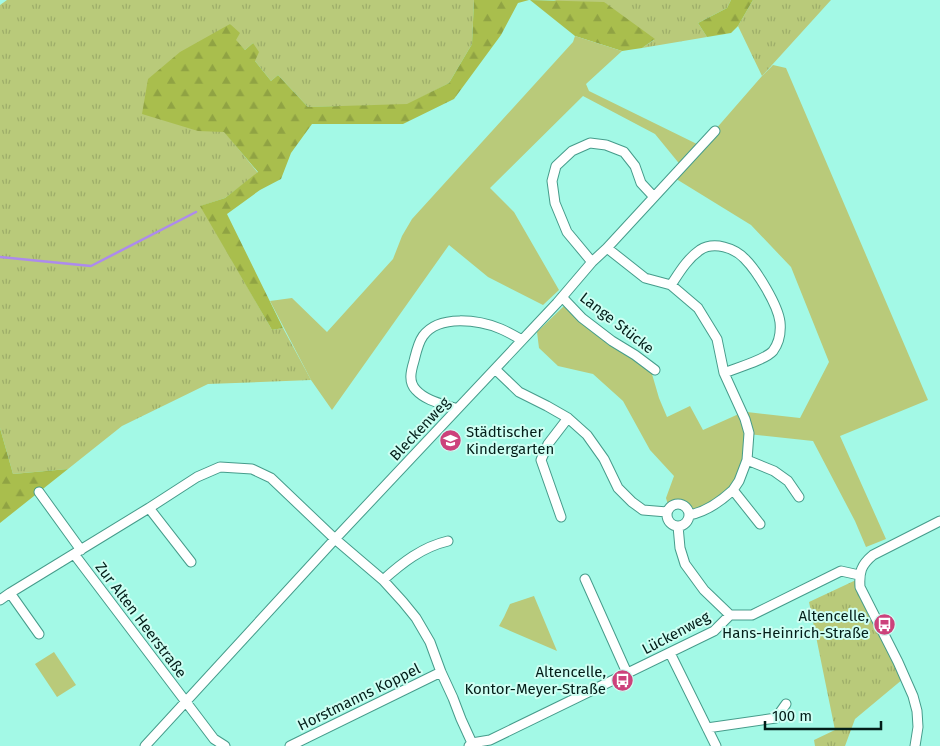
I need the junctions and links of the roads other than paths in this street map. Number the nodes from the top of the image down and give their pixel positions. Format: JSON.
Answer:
{"nodes":[{"id":1,"x":716,"y":131,"type":"dead end"},
{"id":2,"x":654,"y":197,"type":"junction"},
{"id":3,"x":607,"y":248,"type":"junction"},
{"id":4,"x":592,"y":262,"type":"junction"},
{"id":5,"x":671,"y":286,"type":"junction"},
{"id":6,"x":562,"y":297,"type":"junction"},
{"id":7,"x":522,"y":340,"type":"junction"},
{"id":8,"x":495,"y":369,"type":"junction"},
{"id":9,"x":655,"y":370,"type":"dead end"},
{"id":10,"x":724,"y":373,"type":"junction"},
{"id":11,"x":457,"y":410,"type":"junction"},
{"id":12,"x":568,"y":418,"type":"junction"},
{"id":13,"x":747,"y":460,"type":"junction"},
{"id":14,"x":733,"y":490,"type":"junction"},
{"id":15,"x":39,"y":492,"type":"dead end"},
{"id":16,"x":799,"y":497,"type":"dead end"},
{"id":17,"x":149,"y":508,"type":"junction"},
{"id":18,"x":667,"y":512,"type":"junction"},
{"id":19,"x":689,"y":515,"type":"junction"},
{"id":20,"x":562,"y":516,"type":"dead end"},
{"id":21,"x":940,"y":521,"type":"edge"},
{"id":22,"x":760,"y":524,"type":"dead end"},
{"id":23,"x":678,"y":526,"type":"junction"},
{"id":24,"x":335,"y":538,"type":"junction"},
{"id":25,"x":448,"y":541,"type":"dead end"},
{"id":26,"x":77,"y":552,"type":"junction"},
{"id":27,"x":191,"y":562,"type":"dead end"},
{"id":28,"x":859,"y":575,"type":"junction"},
{"id":29,"x":585,"y":579,"type":"dead end"},
{"id":30,"x":383,"y":580,"type":"junction"},
{"id":31,"x":10,"y":593,"type":"junction"},
{"id":32,"x":0,"y":600,"type":"edge"},
{"id":33,"x":730,"y":615,"type":"junction"},
{"id":34,"x":39,"y":634,"type":"dead end"},
{"id":35,"x":670,"y":654,"type":"junction"},
{"id":36,"x":441,"y":672,"type":"junction"},
{"id":37,"x":627,"y":673,"type":"junction"},
{"id":38,"x":185,"y":702,"type":"junction"},
{"id":39,"x":786,"y":704,"type":"dead end"},
{"id":40,"x":707,"y":728,"type":"junction"},
{"id":41,"x":471,"y":745,"type":"edge"},
{"id":42,"x":145,"y":746,"type":"edge"},
{"id":43,"x":225,"y":746,"type":"edge"},
{"id":44,"x":290,"y":746,"type":"edge"},
{"id":45,"x":716,"y":746,"type":"edge"},
{"id":46,"x":915,"y":746,"type":"edge"}],
"edges":[{"from":1,"to":2,"type":"street","name":"Bleckenweg"},
{"from":2,"to":3,"type":"street","name":"Bleckenweg"},
{"from":2,"to":4,"type":"street"},
{"from":3,"to":4,"type":"street","name":"Bleckenweg"},
{"from":3,"to":5,"type":"street"},
{"from":4,"to":6,"type":"street","name":"Bleckenweg"},
{"from":5,"to":10,"type":"street"},
{"from":5,"to":10,"type":"street"},
{"from":6,"to":7,"type":"street","name":"Bleckenweg"},
{"from":6,"to":9,"type":"street","name":"Lange Stücke"},
{"from":7,"to":8,"type":"street","name":"Bleckenweg"},
{"from":7,"to":11,"type":"street"},
{"from":8,"to":11,"type":"street","name":"Bleckenweg"},
{"from":8,"to":12,"type":"street"},
{"from":10,"to":13,"type":"street"},
{"from":11,"to":24,"type":"street","name":"Bleckenweg"},
{"from":12,"to":18,"type":"street"},
{"from":12,"to":20,"type":"street"},
{"from":13,"to":14,"type":"street"},
{"from":13,"to":16,"type":"street"},
{"from":14,"to":19,"type":"street"},
{"from":14,"to":22,"type":"street"},
{"from":15,"to":26,"type":"street","name":"Zur Alten Heerstraße"},
{"from":17,"to":24,"type":"street"},
{"from":17,"to":26,"type":"street"},
{"from":17,"to":27,"type":"street"},
{"from":18,"to":19,"type":"street"},
{"from":18,"to":23,"type":"street"},
{"from":19,"to":23,"type":"street"},
{"from":21,"to":28,"type":"street"},
{"from":23,"to":33,"type":"street"},
{"from":24,"to":30,"type":"street"},
{"from":24,"to":38,"type":"street","name":"Bleckenweg"},
{"from":25,"to":30,"type":"street"},
{"from":26,"to":31,"type":"street"},
{"from":26,"to":38,"type":"street","name":"Zur Alten Heerstraße"},
{"from":28,"to":33,"type":"street","name":"Lückenweg"},
{"from":28,"to":46,"type":"street"},
{"from":29,"to":37,"type":"street"},
{"from":30,"to":36,"type":"street"},
{"from":31,"to":32,"type":"street"},
{"from":31,"to":34,"type":"street"},
{"from":33,"to":35,"type":"street","name":"Lückenweg"},
{"from":35,"to":37,"type":"street","name":"Lückenweg"},
{"from":35,"to":40,"type":"street"},
{"from":36,"to":41,"type":"street"},
{"from":36,"to":44,"type":"street","name":"Horstmanns Koppel"},
{"from":37,"to":41,"type":"street","name":"Lückenweg"},
{"from":38,"to":42,"type":"street","name":"Bleckenweg"},
{"from":38,"to":43,"type":"street"},
{"from":39,"to":40,"type":"street"},
{"from":40,"to":45,"type":"street"}]}
